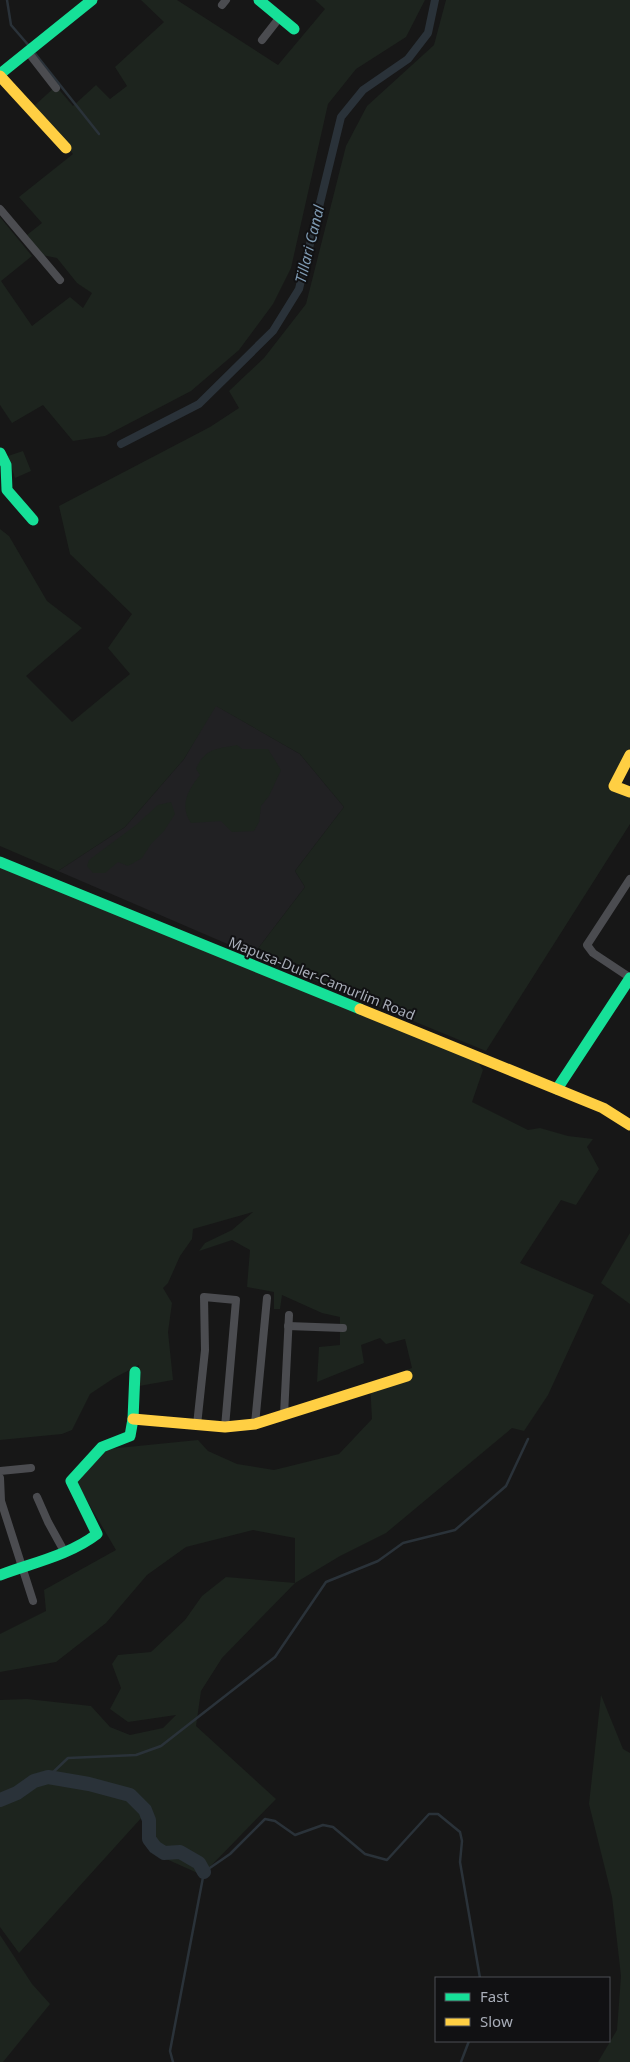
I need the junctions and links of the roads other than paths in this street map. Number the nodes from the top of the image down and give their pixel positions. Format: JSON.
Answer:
{"nodes":[{"id":1,"x":92,"y":0,"type":"edge"},
{"id":2,"x":259,"y":0,"type":"edge"},
{"id":3,"x":280,"y":17,"type":"junction"},
{"id":4,"x":294,"y":29,"type":"dead end"},
{"id":5,"x":262,"y":40,"type":"dead end"},
{"id":6,"x":28,"y":52,"type":"junction"},
{"id":7,"x":0,"y":75,"type":"edge"},
{"id":8,"x":56,"y":88,"type":"dead end"},
{"id":9,"x":66,"y":148,"type":"dead end"},
{"id":10,"x":0,"y":209,"type":"edge"},
{"id":11,"x":60,"y":280,"type":"dead end"},
{"id":12,"x":0,"y":453,"type":"edge"},
{"id":13,"x":3,"y":482,"type":"edge"},
{"id":14,"x":33,"y":520,"type":"dead end"},
{"id":15,"x":630,"y":755,"type":"edge"},
{"id":16,"x":630,"y":792,"type":"edge"},
{"id":17,"x":0,"y":862,"type":"edge"},
{"id":18,"x":630,"y":879,"type":"edge"},
{"id":19,"x":629,"y":978,"type":"edge"},
{"id":20,"x":557,"y":1089,"type":"junction"},
{"id":21,"x":630,"y":1125,"type":"edge"},
{"id":22,"x":267,"y":1298,"type":"dead end"},
{"id":23,"x":289,"y":1315,"type":"dead end"},
{"id":24,"x":288,"y":1326,"type":"junction"},
{"id":25,"x":343,"y":1328,"type":"dead end"},
{"id":26,"x":135,"y":1372,"type":"dead end"},
{"id":27,"x":406,"y":1376,"type":"dead end"},
{"id":28,"x":284,"y":1414,"type":"junction"},
{"id":29,"x":133,"y":1419,"type":"junction"},
{"id":30,"x":255,"y":1424,"type":"junction"},
{"id":31,"x":196,"y":1425,"type":"junction"},
{"id":32,"x":225,"y":1427,"type":"junction"},
{"id":33,"x":31,"y":1468,"type":"dead end"},
{"id":34,"x":0,"y":1471,"type":"edge"},
{"id":35,"x":0,"y":1478,"type":"edge"},
{"id":36,"x":37,"y":1497,"type":"dead end"},
{"id":37,"x":64,"y":1551,"type":"junction"},
{"id":38,"x":23,"y":1566,"type":"junction"},
{"id":39,"x":0,"y":1575,"type":"edge"},
{"id":40,"x":33,"y":1601,"type":"dead end"}],
"edges":[{"from":1,"to":6,"type":"street"},
{"from":2,"to":3,"type":"street"},
{"from":3,"to":4,"type":"street"},
{"from":3,"to":5,"type":"street"},
{"from":6,"to":7,"type":"street"},
{"from":6,"to":8,"type":"street"},
{"from":7,"to":9,"type":"street"},
{"from":10,"to":11,"type":"street"},
{"from":12,"to":13,"type":"street"},
{"from":13,"to":14,"type":"street"},
{"from":15,"to":16,"type":"street"},
{"from":17,"to":20,"type":"street","name":"Mapusa-Duler-Camurlim Road"},
{"from":18,"to":19,"type":"street"},
{"from":19,"to":20,"type":"street"},
{"from":20,"to":21,"type":"street","name":"Mapusa-Duler-Camurlim Road"},
{"from":22,"to":30,"type":"street"},
{"from":23,"to":24,"type":"street"},
{"from":24,"to":25,"type":"street"},
{"from":24,"to":28,"type":"street"},
{"from":26,"to":29,"type":"street"},
{"from":27,"to":28,"type":"street"},
{"from":28,"to":30,"type":"street"},
{"from":29,"to":31,"type":"street"},
{"from":29,"to":37,"type":"street"},
{"from":30,"to":32,"type":"street"},
{"from":31,"to":32,"type":"street"},
{"from":31,"to":32,"type":"street"},
{"from":33,"to":34,"type":"street"},
{"from":35,"to":38,"type":"street"},
{"from":36,"to":37,"type":"street"},
{"from":37,"to":38,"type":"street"},
{"from":38,"to":39,"type":"street"},
{"from":38,"to":40,"type":"street"}]}
